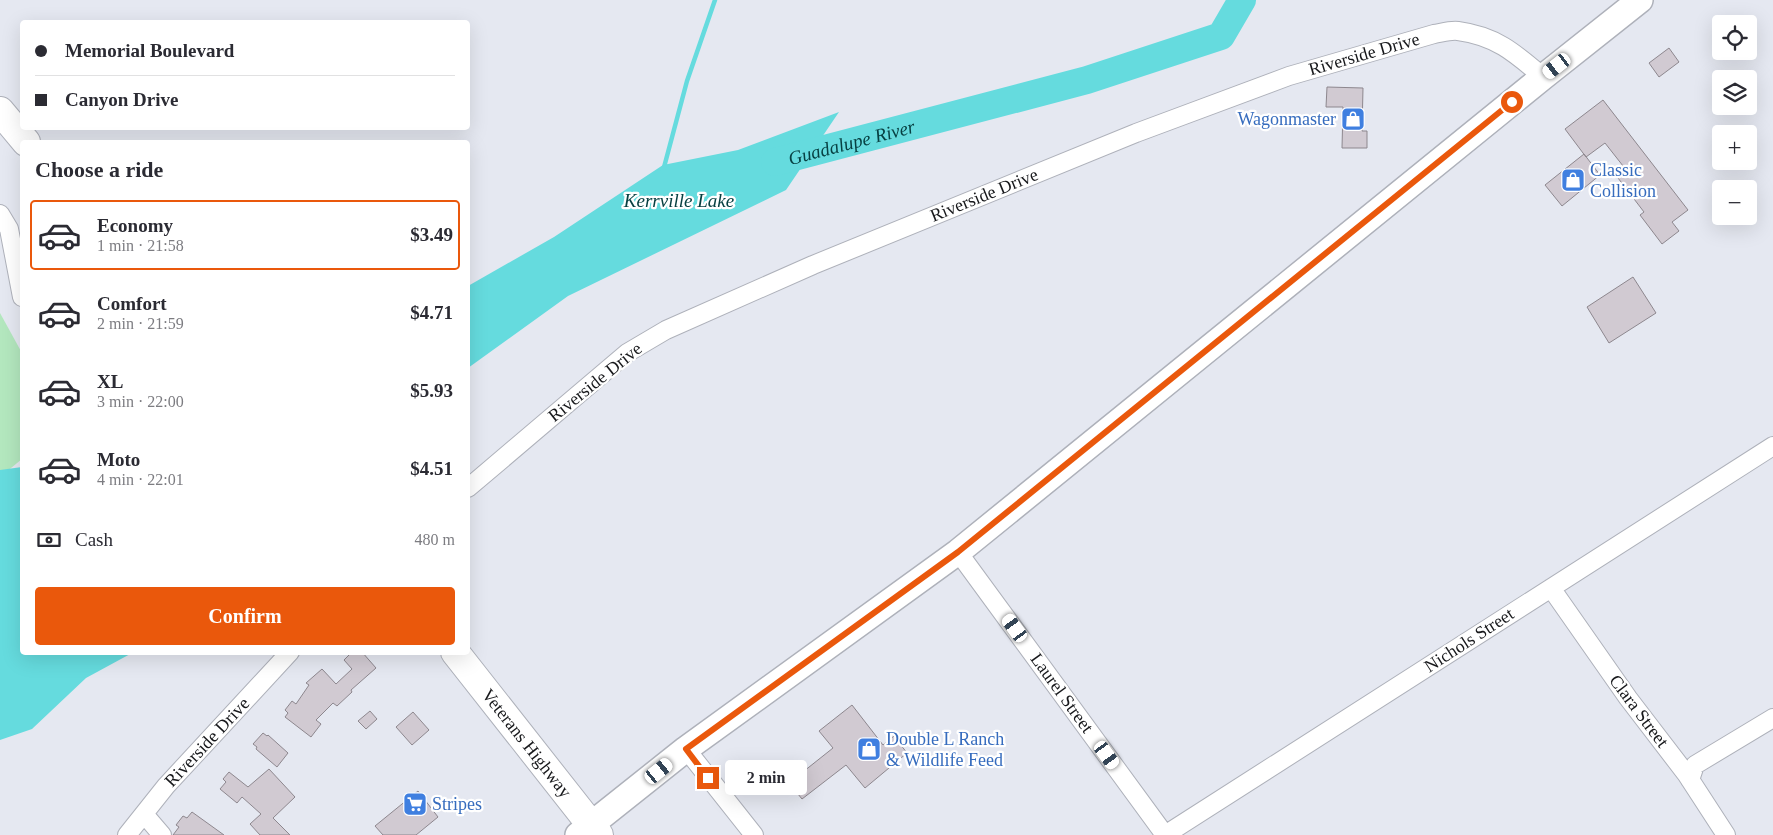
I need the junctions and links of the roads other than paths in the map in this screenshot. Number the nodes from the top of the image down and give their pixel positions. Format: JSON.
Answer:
{"nodes":[{"id":1,"x":1640,"y":0,"type":"edge"},
{"id":2,"x":1543,"y":76,"type":"junction"},
{"id":3,"x":0,"y":111,"type":"edge"},
{"id":4,"x":24,"y":140,"type":"edge"},
{"id":5,"x":0,"y":214,"type":"edge"},
{"id":6,"x":20,"y":287,"type":"edge"},
{"id":7,"x":1773,"y":446,"type":"edge"},
{"id":8,"x":470,"y":486,"type":"edge"},
{"id":9,"x":958,"y":552,"type":"junction"},
{"id":10,"x":1551,"y":588,"type":"junction"},
{"id":11,"x":287,"y":655,"type":"edge"},
{"id":12,"x":457,"y":655,"type":"edge"},
{"id":13,"x":1773,"y":718,"type":"edge"},
{"id":14,"x":686,"y":749,"type":"junction"},
{"id":15,"x":1690,"y":780,"type":"junction"},
{"id":16,"x":144,"y":814,"type":"junction"},
{"id":17,"x":589,"y":831,"type":"edge"},
{"id":18,"x":127,"y":835,"type":"edge"},
{"id":19,"x":162,"y":835,"type":"edge"},
{"id":20,"x":754,"y":835,"type":"edge"},
{"id":21,"x":1165,"y":835,"type":"edge"},
{"id":22,"x":1726,"y":835,"type":"edge"}],
"edges":[{"from":1,"to":2,"type":"main road"},
{"from":2,"to":8,"type":"street","name":"Riverside Drive"},
{"from":2,"to":9,"type":"main road"},
{"from":3,"to":4,"type":"main road"},
{"from":5,"to":6,"type":"street"},
{"from":7,"to":10,"type":"street","name":"Nichols Street"},
{"from":9,"to":14,"type":"main road"},
{"from":9,"to":21,"type":"street","name":"Laurel Street"},
{"from":10,"to":15,"type":"street","name":"Clara Street"},
{"from":10,"to":21,"type":"street","name":"Nichols Street"},
{"from":11,"to":16,"type":"street","name":"Riverside Drive"},
{"from":12,"to":17,"type":"main road","name":"Veterans Highway"},
{"from":13,"to":15,"type":"street"},
{"from":14,"to":17,"type":"main road"},
{"from":14,"to":20,"type":"street"},
{"from":15,"to":22,"type":"street","name":"Clara Street"},
{"from":16,"to":18,"type":"street","name":"Riverside Drive"},
{"from":16,"to":19,"type":"street"}]}
